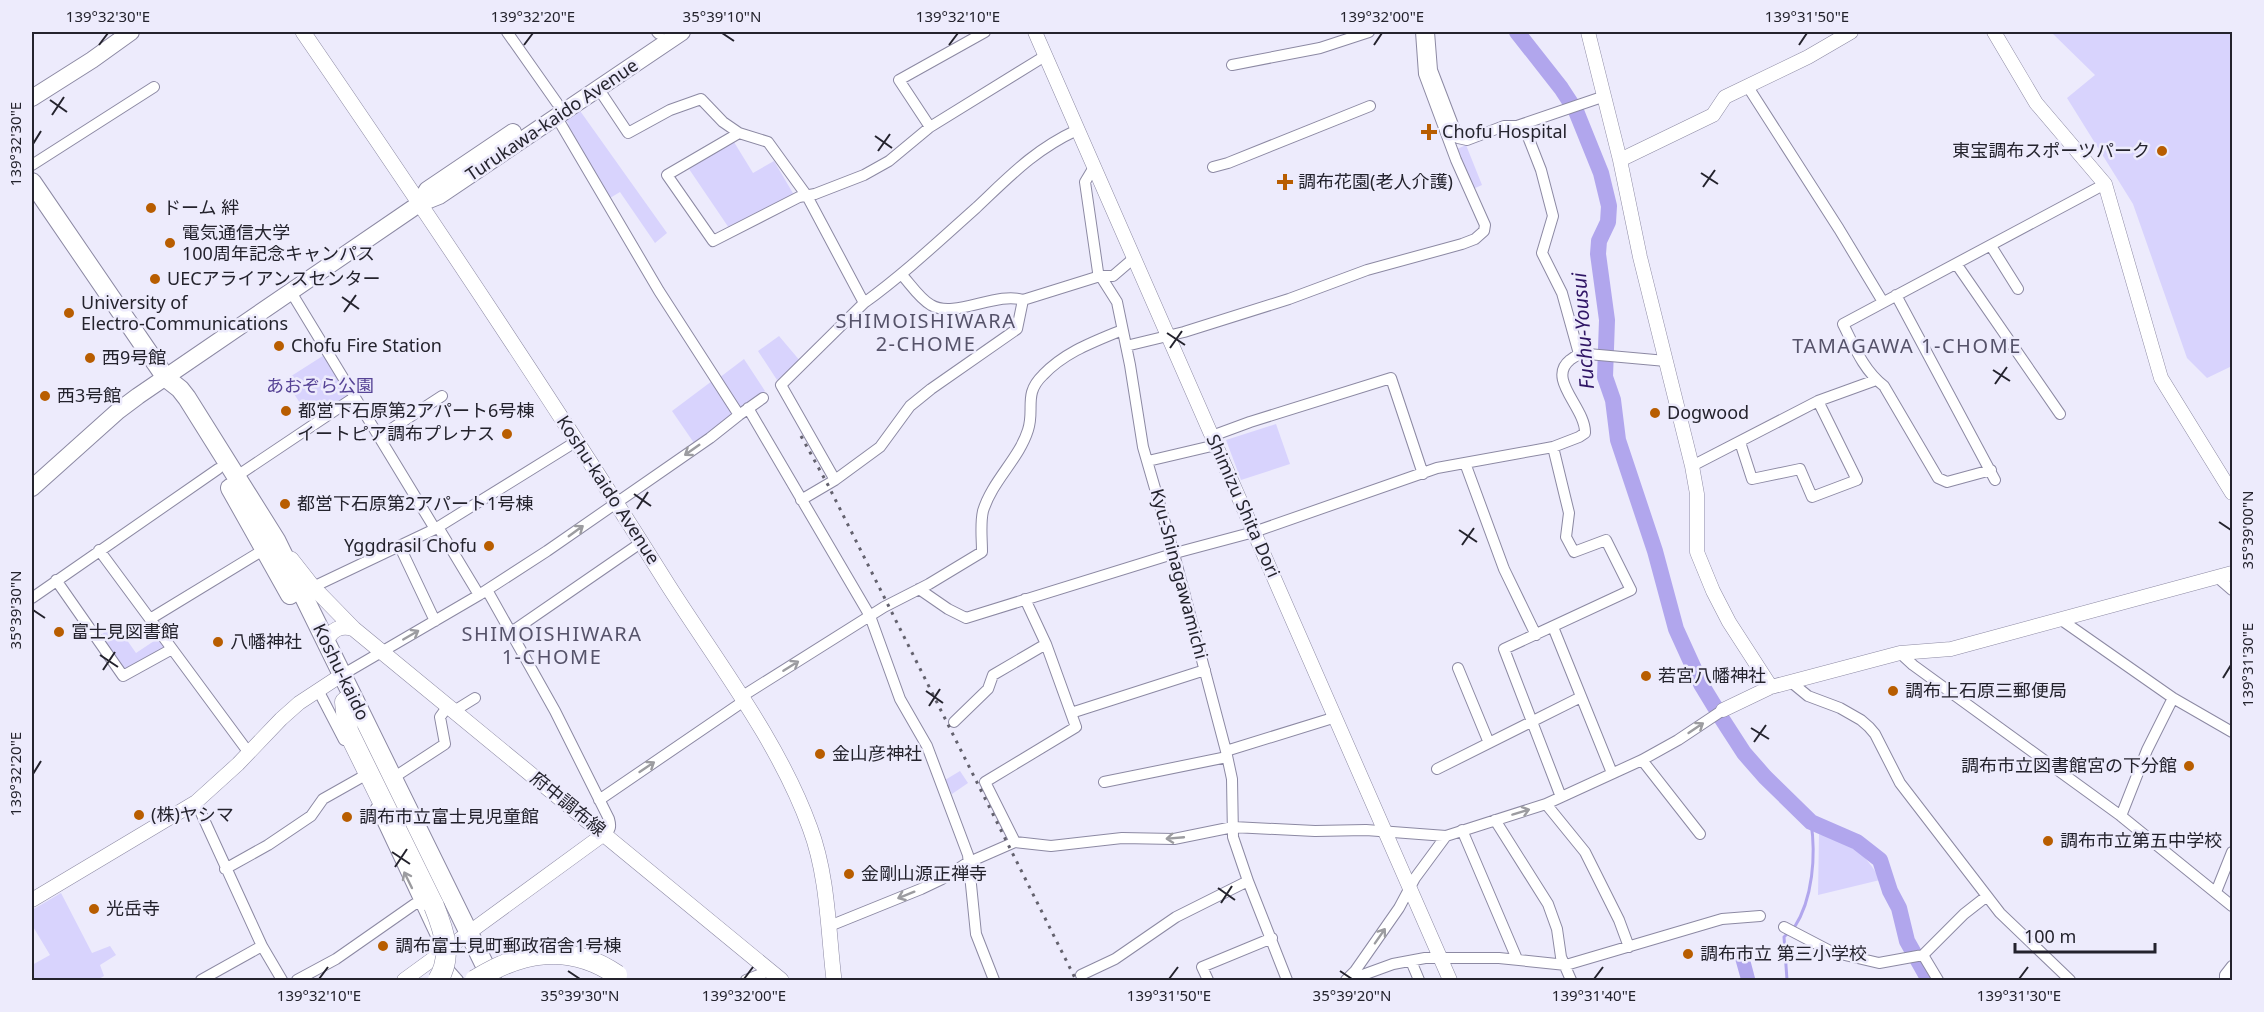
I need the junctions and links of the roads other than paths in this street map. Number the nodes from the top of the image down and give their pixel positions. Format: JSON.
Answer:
{"nodes":[{"id":1,"x":132,"y":32,"type":"edge"},
{"id":2,"x":303,"y":32,"type":"edge"},
{"id":3,"x":507,"y":32,"type":"edge"},
{"id":4,"x":659,"y":32,"type":"edge"},
{"id":5,"x":682,"y":32,"type":"edge"},
{"id":6,"x":985,"y":32,"type":"edge"},
{"id":7,"x":1035,"y":32,"type":"edge"},
{"id":8,"x":1369,"y":32,"type":"edge"},
{"id":9,"x":1421,"y":32,"type":"edge"},
{"id":10,"x":1429,"y":32,"type":"edge"},
{"id":11,"x":1588,"y":32,"type":"edge"},
{"id":12,"x":1851,"y":32,"type":"edge"},
{"id":13,"x":1994,"y":32,"type":"edge"},
{"id":14,"x":1832,"y":37,"type":"edge"},
{"id":15,"x":1045,"y":56,"type":"junction"},
{"id":16,"x":1232,"y":65,"type":"dead end"},
{"id":17,"x":154,"y":87,"type":"dead end"},
{"id":18,"x":1748,"y":87,"type":"junction"},
{"id":19,"x":598,"y":88,"type":"junction"},
{"id":20,"x":1605,"y":96,"type":"junction"},
{"id":21,"x":32,"y":98,"type":"edge"},
{"id":22,"x":1370,"y":106,"type":"dead end"},
{"id":23,"x":556,"y":110,"type":"junction"},
{"id":24,"x":1523,"y":124,"type":"junction"},
{"id":25,"x":930,"y":127,"type":"junction"},
{"id":26,"x":1077,"y":130,"type":"junction"},
{"id":27,"x":739,"y":133,"type":"junction"},
{"id":28,"x":1620,"y":160,"type":"junction"},
{"id":29,"x":32,"y":165,"type":"edge"},
{"id":30,"x":1094,"y":167,"type":"junction"},
{"id":31,"x":1213,"y":167,"type":"dead end"},
{"id":32,"x":32,"y":182,"type":"edge"},
{"id":33,"x":2105,"y":184,"type":"junction"},
{"id":34,"x":807,"y":196,"type":"junction"},
{"id":35,"x":419,"y":204,"type":"junction"},
{"id":36,"x":1991,"y":246,"type":"junction"},
{"id":37,"x":1134,"y":258,"type":"junction"},
{"id":38,"x":1957,"y":265,"type":"junction"},
{"id":39,"x":902,"y":275,"type":"junction"},
{"id":40,"x":1100,"y":276,"type":"junction"},
{"id":41,"x":2018,"y":289,"type":"dead end"},
{"id":42,"x":291,"y":292,"type":"junction"},
{"id":43,"x":1896,"y":296,"type":"junction"},
{"id":44,"x":1023,"y":300,"type":"junction"},
{"id":45,"x":1883,"y":302,"type":"junction"},
{"id":46,"x":864,"y":303,"type":"junction"},
{"id":47,"x":1122,"y":330,"type":"junction"},
{"id":48,"x":1168,"y":336,"type":"junction"},
{"id":49,"x":1126,"y":346,"type":"junction"},
{"id":50,"x":1579,"y":354,"type":"junction"},
{"id":51,"x":1666,"y":362,"type":"junction"},
{"id":52,"x":166,"y":378,"type":"junction"},
{"id":53,"x":1876,"y":380,"type":"junction"},
{"id":54,"x":442,"y":396,"type":"dead end"},
{"id":55,"x":355,"y":397,"type":"junction"},
{"id":56,"x":763,"y":398,"type":"dead end"},
{"id":57,"x":1818,"y":401,"type":"junction"},
{"id":58,"x":743,"y":411,"type":"junction"},
{"id":59,"x":2060,"y":414,"type":"dead end"},
{"id":60,"x":379,"y":437,"type":"junction"},
{"id":61,"x":577,"y":441,"type":"junction"},
{"id":62,"x":1214,"y":441,"type":"junction"},
{"id":63,"x":1740,"y":442,"type":"junction"},
{"id":64,"x":1553,"y":447,"type":"junction"},
{"id":65,"x":1148,"y":460,"type":"junction"},
{"id":66,"x":1465,"y":463,"type":"junction"},
{"id":67,"x":1692,"y":466,"type":"junction"},
{"id":68,"x":218,"y":469,"type":"junction"},
{"id":69,"x":1423,"y":474,"type":"junction"},
{"id":70,"x":237,"y":476,"type":"junction"},
{"id":71,"x":835,"y":480,"type":"junction"},
{"id":72,"x":32,"y":488,"type":"edge"},
{"id":73,"x":2232,"y":493,"type":"edge"},
{"id":74,"x":801,"y":500,"type":"junction"},
{"id":75,"x":616,"y":502,"type":"junction"},
{"id":76,"x":436,"y":528,"type":"junction"},
{"id":77,"x":1254,"y":532,"type":"junction"},
{"id":78,"x":642,"y":542,"type":"junction"},
{"id":79,"x":270,"y":545,"type":"junction"},
{"id":80,"x":400,"y":547,"type":"junction"},
{"id":81,"x":99,"y":550,"type":"junction"},
{"id":82,"x":1174,"y":554,"type":"junction"},
{"id":83,"x":2232,"y":573,"type":"edge"},
{"id":84,"x":2217,"y":577,"type":"junction"},
{"id":85,"x":56,"y":580,"type":"junction"},
{"id":86,"x":313,"y":587,"type":"junction"},
{"id":87,"x":919,"y":589,"type":"junction"},
{"id":88,"x":2232,"y":590,"type":"edge"},
{"id":89,"x":483,"y":592,"type":"junction"},
{"id":90,"x":32,"y":597,"type":"edge"},
{"id":91,"x":1025,"y":599,"type":"junction"},
{"id":92,"x":870,"y":616,"type":"junction"},
{"id":93,"x":150,"y":619,"type":"junction"},
{"id":94,"x":2060,"y":619,"type":"junction"},
{"id":95,"x":435,"y":621,"type":"junction"},
{"id":96,"x":1553,"y":627,"type":"junction"},
{"id":97,"x":354,"y":629,"type":"junction"},
{"id":98,"x":510,"y":633,"type":"junction"},
{"id":99,"x":1536,"y":635,"type":"junction"},
{"id":100,"x":326,"y":643,"type":"junction"},
{"id":101,"x":1046,"y":644,"type":"junction"},
{"id":102,"x":172,"y":649,"type":"junction"},
{"id":103,"x":382,"y":652,"type":"junction"},
{"id":104,"x":1900,"y":653,"type":"junction"},
{"id":105,"x":1458,"y":668,"type":"dead end"},
{"id":106,"x":1205,"y":670,"type":"junction"},
{"id":107,"x":332,"y":682,"type":"junction"},
{"id":108,"x":1791,"y":682,"type":"junction"},
{"id":109,"x":1771,"y":687,"type":"junction"},
{"id":110,"x":1581,"y":697,"type":"junction"},
{"id":111,"x":475,"y":698,"type":"dead end"},
{"id":112,"x":2173,"y":698,"type":"junction"},
{"id":113,"x":742,"y":699,"type":"junction"},
{"id":114,"x":345,"y":702,"type":"junction"},
{"id":115,"x":451,"y":709,"type":"junction"},
{"id":116,"x":1723,"y":710,"type":"joint"},
{"id":117,"x":1071,"y":712,"type":"junction"},
{"id":118,"x":1336,"y":717,"type":"junction"},
{"id":119,"x":954,"y":722,"type":"dead end"},
{"id":120,"x":1532,"y":722,"type":"junction"},
{"id":121,"x":2232,"y":732,"type":"edge"},
{"id":122,"x":1489,"y":743,"type":"junction"},
{"id":123,"x":249,"y":753,"type":"junction"},
{"id":124,"x":1226,"y":754,"type":"junction"},
{"id":125,"x":1642,"y":760,"type":"junction"},
{"id":126,"x":1437,"y":769,"type":"dead end"},
{"id":127,"x":1612,"y":774,"type":"junction"},
{"id":128,"x":362,"y":777,"type":"junction"},
{"id":129,"x":393,"y":778,"type":"junction"},
{"id":130,"x":1104,"y":782,"type":"dead end"},
{"id":131,"x":1561,"y":797,"type":"junction"},
{"id":132,"x":599,"y":800,"type":"junction"},
{"id":133,"x":196,"y":802,"type":"junction"},
{"id":134,"x":1546,"y":804,"type":"junction"},
{"id":135,"x":2121,"y":816,"type":"junction"},
{"id":136,"x":1495,"y":820,"type":"junction"},
{"id":137,"x":1233,"y":827,"type":"junction"},
{"id":138,"x":1461,"y":830,"type":"junction"},
{"id":139,"x":1386,"y":831,"type":"junction"},
{"id":140,"x":604,"y":834,"type":"junction"},
{"id":141,"x":1700,"y":834,"type":"dead end"},
{"id":142,"x":1446,"y":836,"type":"junction"},
{"id":143,"x":1015,"y":842,"type":"junction"},
{"id":144,"x":2232,"y":852,"type":"edge"},
{"id":145,"x":967,"y":863,"type":"junction"},
{"id":146,"x":225,"y":869,"type":"junction"},
{"id":147,"x":1248,"y":881,"type":"junction"},
{"id":148,"x":1411,"y":889,"type":"junction"},
{"id":149,"x":2216,"y":892,"type":"junction"},
{"id":150,"x":1987,"y":896,"type":"junction"},
{"id":151,"x":32,"y":900,"type":"edge"},
{"id":152,"x":419,"y":901,"type":"junction"},
{"id":153,"x":2232,"y":906,"type":"edge"},
{"id":154,"x":1760,"y":916,"type":"dead end"},
{"id":155,"x":827,"y":927,"type":"junction"},
{"id":156,"x":1784,"y":927,"type":"dead end"},
{"id":157,"x":465,"y":935,"type":"junction"},
{"id":158,"x":1272,"y":938,"type":"junction"},
{"id":159,"x":262,"y":946,"type":"junction"},
{"id":160,"x":1629,"y":947,"type":"junction"},
{"id":161,"x":440,"y":955,"type":"junction"},
{"id":162,"x":1923,"y":955,"type":"junction"},
{"id":163,"x":1441,"y":958,"type":"junction"},
{"id":164,"x":1518,"y":959,"type":"junction"},
{"id":165,"x":1411,"y":961,"type":"junction"},
{"id":166,"x":1566,"y":965,"type":"junction"},
{"id":167,"x":2232,"y":966,"type":"edge"},
{"id":168,"x":769,"y":970,"type":"junction"},
{"id":169,"x":1081,"y":975,"type":"dead end"},
{"id":170,"x":616,"y":979,"type":"edge"},
{"id":171,"x":1346,"y":980,"type":"edge"},
{"id":172,"x":201,"y":981,"type":"edge"},
{"id":173,"x":282,"y":981,"type":"edge"},
{"id":174,"x":297,"y":981,"type":"edge"},
{"id":175,"x":404,"y":981,"type":"edge"},
{"id":176,"x":438,"y":981,"type":"edge"},
{"id":177,"x":458,"y":981,"type":"edge"},
{"id":178,"x":475,"y":981,"type":"edge"},
{"id":179,"x":482,"y":981,"type":"edge"},
{"id":180,"x":491,"y":981,"type":"edge"},
{"id":181,"x":746,"y":981,"type":"edge"},
{"id":182,"x":781,"y":981,"type":"edge"},
{"id":183,"x":834,"y":981,"type":"edge"},
{"id":184,"x":994,"y":981,"type":"edge"},
{"id":185,"x":1208,"y":981,"type":"edge"},
{"id":186,"x":1287,"y":981,"type":"edge"},
{"id":187,"x":1419,"y":981,"type":"edge"},
{"id":188,"x":1450,"y":981,"type":"edge"},
{"id":189,"x":1571,"y":981,"type":"edge"},
{"id":190,"x":1938,"y":981,"type":"edge"},
{"id":191,"x":2070,"y":981,"type":"edge"},
{"id":192,"x":2225,"y":981,"type":"edge"}],
"edges":[{"from":1,"to":21,"type":"main road"},
{"from":2,"to":35,"type":"main road","name":"Koshu-kaido Avenue"},
{"from":3,"to":23,"type":"street"},
{"from":4,"to":23,"type":"main road"},
{"from":5,"to":19,"type":"main road","name":"Turukawa-kaido Avenue"},
{"from":6,"to":25,"type":"street"},
{"from":7,"to":15,"type":"street","name":"Shimizu Shita Dori"},
{"from":8,"to":16,"type":"street"},
{"from":9,"to":48,"type":"street"},
{"from":10,"to":24,"type":"street"},
{"from":11,"to":20,"type":"street"},
{"from":12,"to":14,"type":"street"},
{"from":13,"to":33,"type":"street"},
{"from":14,"to":18,"type":"street"},
{"from":15,"to":25,"type":"street"},
{"from":15,"to":26,"type":"street","name":"Shimizu Shita Dori"},
{"from":17,"to":29,"type":"street"},
{"from":18,"to":28,"type":"street"},
{"from":18,"to":45,"type":"street"},
{"from":19,"to":23,"type":"main road","name":"Turukawa-kaido Avenue"},
{"from":19,"to":27,"type":"street"},
{"from":20,"to":24,"type":"street"},
{"from":20,"to":28,"type":"street"},
{"from":22,"to":31,"type":"street"},
{"from":23,"to":35,"type":"main road","name":"Turukawa-kaido Avenue"},
{"from":23,"to":58,"type":"street"},
{"from":24,"to":50,"type":"street"},
{"from":25,"to":34,"type":"street"},
{"from":26,"to":30,"type":"street","name":"Shimizu Shita Dori"},
{"from":26,"to":39,"type":"street"},
{"from":27,"to":34,"type":"street"},
{"from":27,"to":34,"type":"street"},
{"from":28,"to":51,"type":"street"},
{"from":30,"to":37,"type":"street","name":"Shimizu Shita Dori"},
{"from":30,"to":40,"type":"street","name":"Kyu-Shinagawamichi"},
{"from":32,"to":52,"type":"highway","name":"Koshu-kaido"},
{"from":33,"to":36,"type":"street"},
{"from":33,"to":73,"type":"street"},
{"from":34,"to":46,"type":"street"},
{"from":35,"to":42,"type":"main road","name":"Turukawa-kaido Avenue"},
{"from":35,"to":61,"type":"main road","name":"Koshu-kaido Avenue"},
{"from":36,"to":38,"type":"street"},
{"from":36,"to":41,"type":"street"},
{"from":37,"to":40,"type":"street"},
{"from":37,"to":48,"type":"street","name":"Shimizu Shita Dori"},
{"from":38,"to":43,"type":"street"},
{"from":38,"to":59,"type":"street"},
{"from":39,"to":44,"type":"street"},
{"from":39,"to":46,"type":"street"},
{"from":40,"to":44,"type":"street"},
{"from":40,"to":47,"type":"street","name":"Kyu-Shinagawamichi"},
{"from":42,"to":52,"type":"main road","name":"Turukawa-kaido Avenue"},
{"from":42,"to":55,"type":"street"},
{"from":43,"to":45,"type":"street"},
{"from":43,"to":53,"type":"street"},
{"from":44,"to":71,"type":"street"},
{"from":45,"to":53,"type":"street"},
{"from":46,"to":71,"type":"street"},
{"from":47,"to":49,"type":"street","name":"Kyu-Shinagawamichi"},
{"from":47,"to":87,"type":"street"},
{"from":48,"to":49,"type":"street"},
{"from":48,"to":62,"type":"street","name":"Shimizu Shita Dori"},
{"from":49,"to":65,"type":"street","name":"Kyu-Shinagawamichi"},
{"from":50,"to":51,"type":"street"},
{"from":50,"to":64,"type":"street"},
{"from":51,"to":67,"type":"street"},
{"from":52,"to":68,"type":"highway","name":"Koshu-kaido"},
{"from":52,"to":70,"type":"highway","name":"Koshu-kaido"},
{"from":52,"to":72,"type":"main road","name":"Turukawa-kaido Avenue"},
{"from":53,"to":57,"type":"street"},
{"from":54,"to":60,"type":"street"},
{"from":55,"to":60,"type":"street"},
{"from":55,"to":70,"type":"street"},
{"from":56,"to":58,"type":"street"},
{"from":57,"to":63,"type":"street"},
{"from":57,"to":63,"type":"street"},
{"from":58,"to":74,"type":"street"},
{"from":58,"to":75,"type":"street","one_way":true},
{"from":60,"to":76,"type":"street"},
{"from":61,"to":75,"type":"main road","name":"Koshu-kaido Avenue"},
{"from":61,"to":76,"type":"street"},
{"from":62,"to":65,"type":"street"},
{"from":62,"to":69,"type":"street"},
{"from":62,"to":77,"type":"street","name":"Shimizu Shita Dori"},
{"from":63,"to":67,"type":"street"},
{"from":64,"to":66,"type":"street"},
{"from":64,"to":96,"type":"street"},
{"from":65,"to":82,"type":"street","name":"Kyu-Shinagawamichi"},
{"from":66,"to":69,"type":"street"},
{"from":66,"to":99,"type":"street"},
{"from":67,"to":109,"type":"street"},
{"from":68,"to":79,"type":"highway","name":"Koshu-kaido"},
{"from":68,"to":81,"type":"street"},
{"from":69,"to":77,"type":"street"},
{"from":70,"to":79,"type":"highway","name":"Koshu-kaido"},
{"from":71,"to":74,"type":"street"},
{"from":74,"to":92,"type":"street"},
{"from":75,"to":78,"type":"main road","name":"Koshu-kaido Avenue"},
{"from":89,"to":75,"type":"street","one_way":true},
{"from":76,"to":80,"type":"street"},
{"from":76,"to":89,"type":"street"},
{"from":77,"to":82,"type":"street"},
{"from":77,"to":118,"type":"street","name":"Shimizu Shita Dori"},
{"from":78,"to":98,"type":"street"},
{"from":78,"to":113,"type":"main road","name":"Koshu-kaido Avenue"},
{"from":79,"to":86,"type":"main road","name":"府中調布線"},
{"from":79,"to":93,"type":"street"},
{"from":79,"to":100,"type":"highway","name":"Koshu-kaido"},
{"from":79,"to":107,"type":"highway","name":"Koshu-kaido"},
{"from":80,"to":86,"type":"street"},
{"from":80,"to":95,"type":"street"},
{"from":81,"to":85,"type":"street"},
{"from":81,"to":93,"type":"street"},
{"from":82,"to":91,"type":"street"},
{"from":82,"to":106,"type":"street","name":"Kyu-Shinagawamichi"},
{"from":83,"to":84,"type":"street"},
{"from":84,"to":88,"type":"street"},
{"from":84,"to":94,"type":"street"},
{"from":85,"to":90,"type":"street"},
{"from":85,"to":102,"type":"street"},
{"from":86,"to":97,"type":"main road","name":"府中調布線"},
{"from":87,"to":91,"type":"street"},
{"from":87,"to":92,"type":"street"},
{"from":89,"to":95,"type":"street"},
{"from":89,"to":98,"type":"street"},
{"from":91,"to":101,"type":"street"},
{"from":113,"to":92,"type":"street","one_way":true},
{"from":92,"to":145,"type":"street"},
{"from":93,"to":102,"type":"street"},
{"from":94,"to":104,"type":"street"},
{"from":94,"to":112,"type":"street"},
{"from":103,"to":95,"type":"street","one_way":true},
{"from":96,"to":99,"type":"street"},
{"from":96,"to":110,"type":"street"},
{"from":97,"to":100,"type":"main road"},
{"from":97,"to":103,"type":"main road","name":"府中調布線"},
{"from":98,"to":132,"type":"street"},
{"from":99,"to":120,"type":"street"},
{"from":100,"to":107,"type":"highway","name":"Koshu-kaido"},
{"from":101,"to":117,"type":"street"},
{"from":101,"to":119,"type":"street"},
{"from":102,"to":123,"type":"street"},
{"from":103,"to":107,"type":"street"},
{"from":103,"to":115,"type":"main road","name":"府中調布線"},
{"from":104,"to":108,"type":"street"},
{"from":104,"to":135,"type":"street"},
{"from":105,"to":122,"type":"street"},
{"from":106,"to":117,"type":"street"},
{"from":106,"to":124,"type":"street","name":"Kyu-Shinagawamichi"},
{"from":107,"to":114,"type":"highway","name":"Koshu-kaido"},
{"from":107,"to":123,"type":"street"},
{"from":107,"to":128,"type":"street"},
{"from":107,"to":129,"type":"highway","name":"Koshu-kaido"},
{"from":108,"to":109,"type":"street"},
{"from":108,"to":150,"type":"street"},
{"from":109,"to":116,"type":"street"},
{"from":110,"to":120,"type":"street"},
{"from":110,"to":127,"type":"street"},
{"from":111,"to":115,"type":"street"},
{"from":112,"to":121,"type":"street"},
{"from":112,"to":135,"type":"street"},
{"from":132,"to":113,"type":"street","one_way":true},
{"from":113,"to":155,"type":"main road","name":"Koshu-kaido Avenue"},
{"from":114,"to":157,"type":"highway","name":"Koshu-kaido"},
{"from":114,"to":176,"type":"highway","bridge":true},
{"from":115,"to":129,"type":"street"},
{"from":115,"to":140,"type":"main road","name":"府中調布線"},
{"from":125,"to":116,"type":"street","one_way":true},
{"from":117,"to":143,"type":"street"},
{"from":118,"to":124,"type":"street"},
{"from":118,"to":139,"type":"street","name":"Shimizu Shita Dori"},
{"from":120,"to":122,"type":"street"},
{"from":120,"to":131,"type":"street"},
{"from":122,"to":126,"type":"street"},
{"from":123,"to":133,"type":"street"},
{"from":124,"to":130,"type":"street"},
{"from":124,"to":137,"type":"street","name":"Kyu-Shinagawamichi"},
{"from":125,"to":127,"type":"street"},
{"from":125,"to":141,"type":"street"},
{"from":127,"to":131,"type":"street"},
{"from":128,"to":146,"type":"street"},
{"from":152,"to":128,"type":"street","one_way":true},
{"from":129,"to":157,"type":"highway","name":"Koshu-kaido"},
{"from":131,"to":134,"type":"street"},
{"from":132,"to":140,"type":"street"},
{"from":133,"to":146,"type":"street"},
{"from":133,"to":151,"type":"street"},
{"from":136,"to":134,"type":"street","one_way":true},
{"from":134,"to":160,"type":"street"},
{"from":135,"to":149,"type":"street"},
{"from":136,"to":138,"type":"street"},
{"from":136,"to":166,"type":"street"},
{"from":137,"to":139,"type":"street"},
{"from":137,"to":143,"type":"street","one_way":true},
{"from":137,"to":147,"type":"street","name":"Kyu-Shinagawamichi"},
{"from":138,"to":142,"type":"street"},
{"from":138,"to":164,"type":"street"},
{"from":139,"to":142,"type":"street"},
{"from":139,"to":148,"type":"street","name":"Shimizu Shita Dori"},
{"from":140,"to":157,"type":"street"},
{"from":140,"to":168,"type":"main road","name":"府中調布線"},
{"from":142,"to":148,"type":"street"},
{"from":143,"to":145,"type":"street"},
{"from":144,"to":149,"type":"street"},
{"from":145,"to":155,"type":"street","one_way":true},
{"from":145,"to":184,"type":"street"},
{"from":146,"to":159,"type":"street"},
{"from":147,"to":158,"type":"street","name":"Kyu-Shinagawamichi"},
{"from":147,"to":169,"type":"street"},
{"from":148,"to":163,"type":"street","name":"Shimizu Shita Dori"},
{"from":171,"to":148,"type":"street","one_way":true},
{"from":149,"to":153,"type":"street"},
{"from":150,"to":162,"type":"street"},
{"from":150,"to":191,"type":"street"},
{"from":152,"to":161,"type":"street"},
{"from":152,"to":174,"type":"street"},
{"from":154,"to":160,"type":"street"},
{"from":155,"to":183,"type":"main road","name":"Koshu-kaido Avenue"},
{"from":156,"to":162,"type":"street"},
{"from":157,"to":161,"type":"street"},
{"from":157,"to":179,"type":"highway","name":"Koshu-kaido"},
{"from":157,"to":180,"type":"highway","name":"Koshu-kaido"},
{"from":158,"to":185,"type":"street"},
{"from":158,"to":186,"type":"street","name":"Kyu-Shinagawamichi"},
{"from":159,"to":172,"type":"street"},
{"from":159,"to":173,"type":"street"},
{"from":160,"to":166,"type":"street"},
{"from":161,"to":175,"type":"street"},
{"from":161,"to":177,"type":"street"},
{"from":162,"to":190,"type":"street"},
{"from":163,"to":164,"type":"street"},
{"from":163,"to":165,"type":"street"},
{"from":163,"to":188,"type":"street","name":"Shimizu Shita Dori"},
{"from":164,"to":166,"type":"street"},
{"from":165,"to":171,"type":"street"},
{"from":165,"to":187,"type":"street"},
{"from":166,"to":189,"type":"street"},
{"from":167,"to":192,"type":"street"},
{"from":168,"to":181,"type":"street"},
{"from":168,"to":182,"type":"main road","name":"府中調布線"},
{"from":170,"to":178,"type":"highway","bridge":true},
{"from":170,"to":180,"type":"highway"}]}
